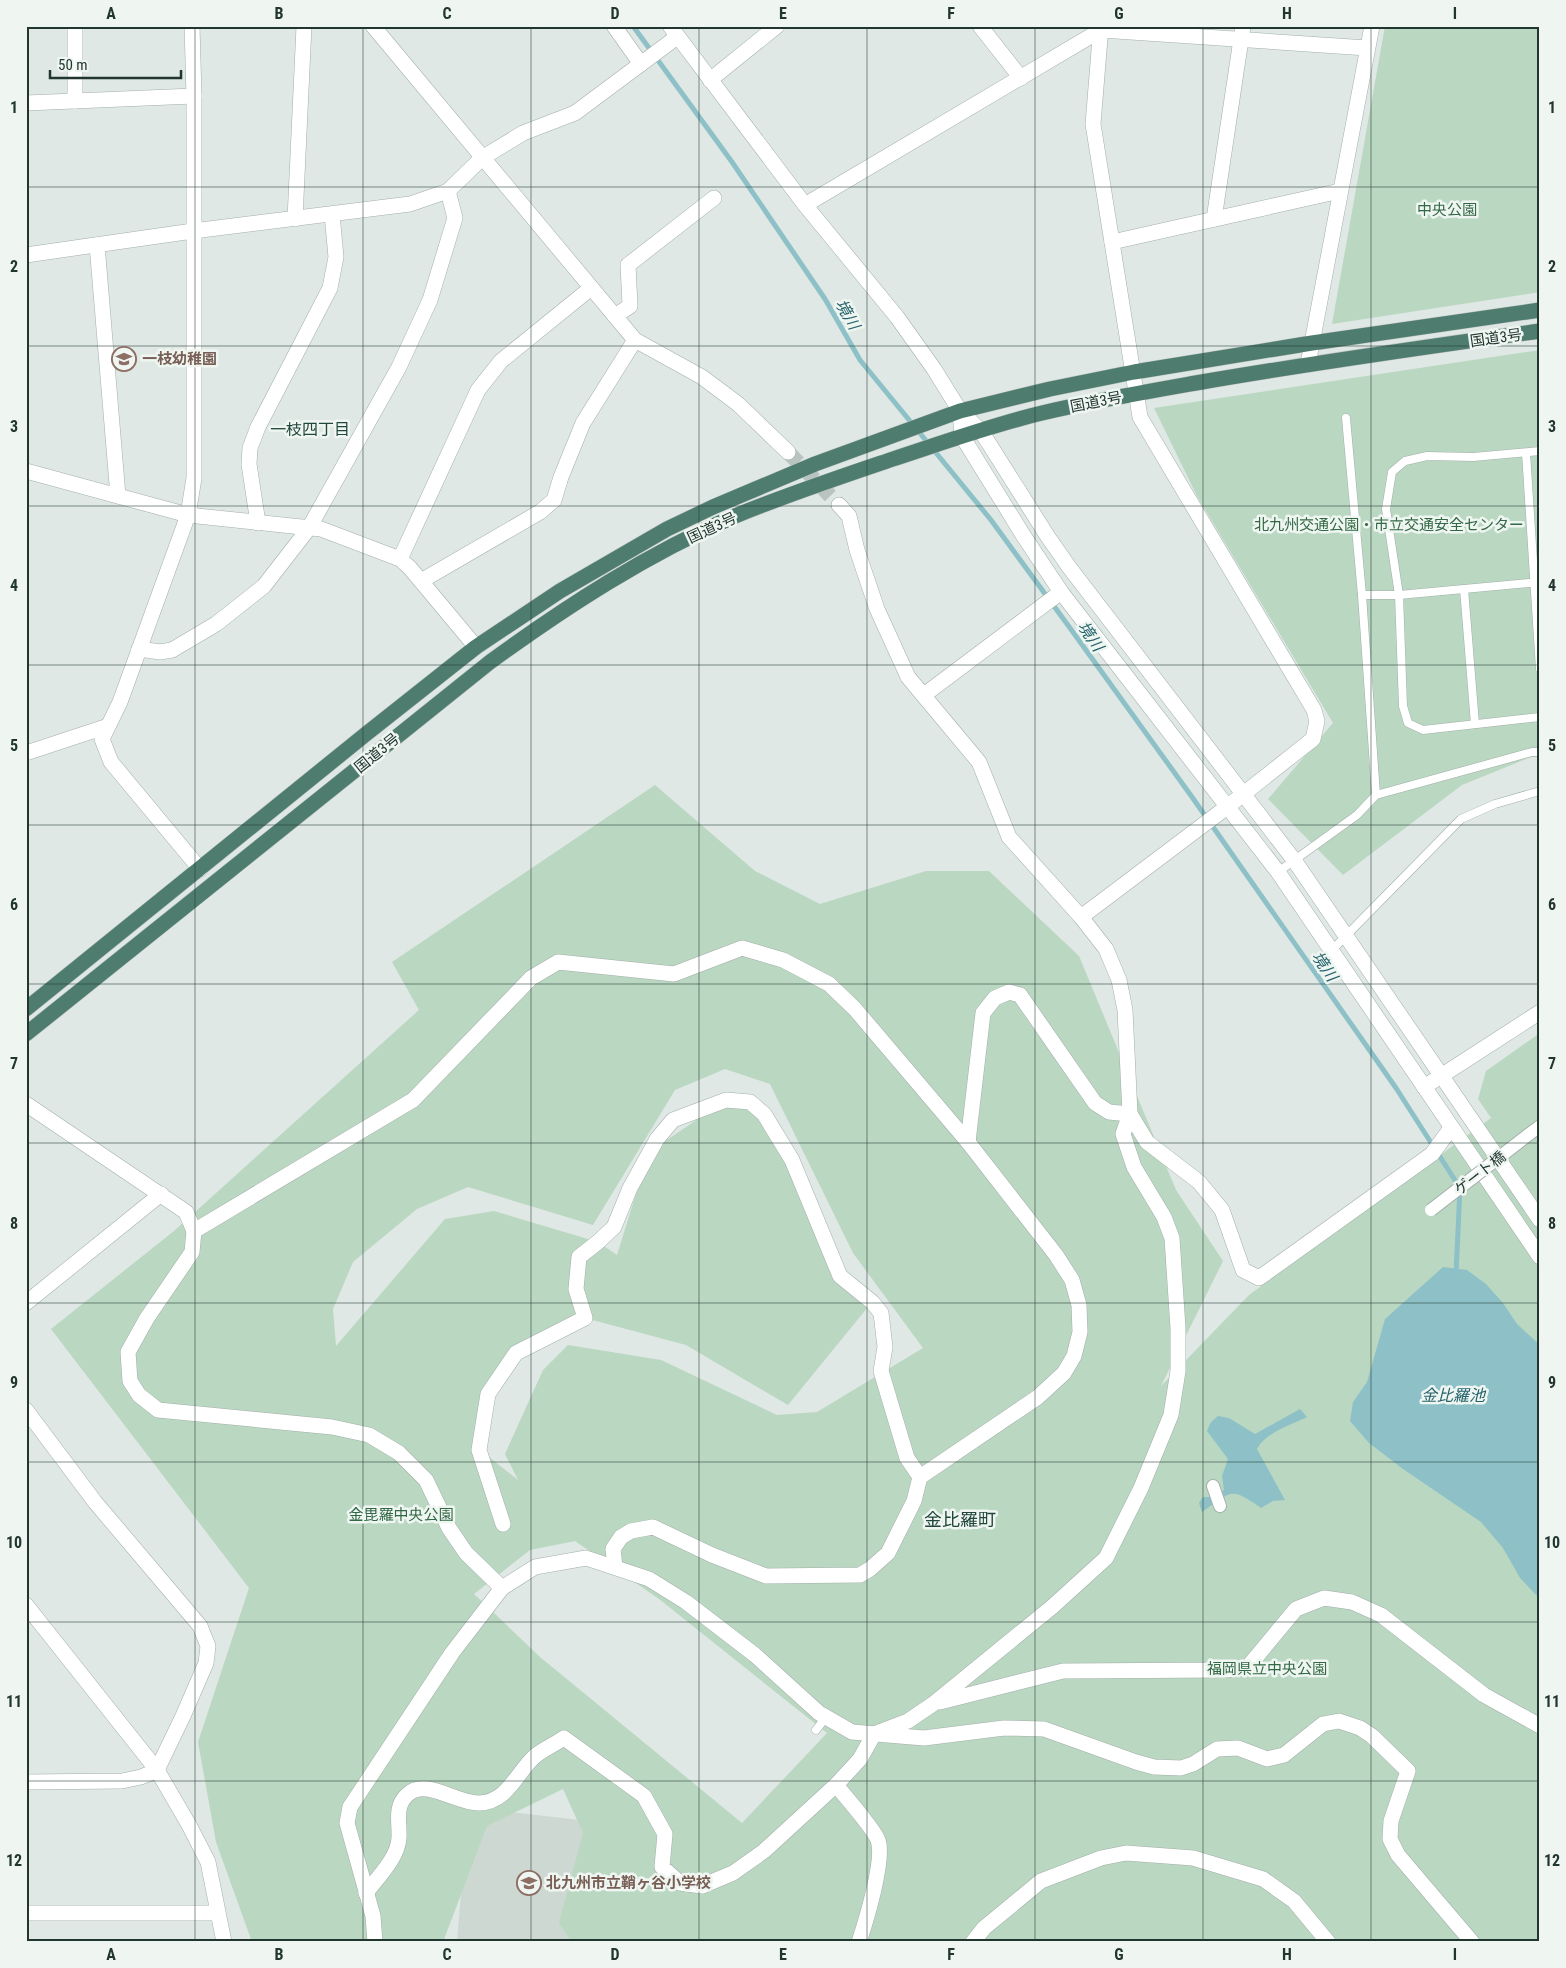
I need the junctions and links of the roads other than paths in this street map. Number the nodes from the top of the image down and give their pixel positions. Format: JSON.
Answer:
{"nodes":[{"id":1,"x":75,"y":26,"type":"edge"},
{"id":2,"x":192,"y":26,"type":"edge"},
{"id":3,"x":304,"y":26,"type":"edge"},
{"id":4,"x":373,"y":26,"type":"edge"},
{"id":5,"x":614,"y":26,"type":"edge"},
{"id":6,"x":777,"y":26,"type":"edge"},
{"id":7,"x":980,"y":26,"type":"edge"},
{"id":8,"x":1372,"y":26,"type":"edge"},
{"id":9,"x":1101,"y":28,"type":"edge"},
{"id":10,"x":674,"y":32,"type":"edge"},
{"id":11,"x":1242,"y":33,"type":"edge"},
{"id":12,"x":1367,"y":48,"type":"junction"},
{"id":13,"x":641,"y":64,"type":"junction"},
{"id":14,"x":1021,"y":78,"type":"junction"},
{"id":15,"x":710,"y":80,"type":"junction"},
{"id":16,"x":194,"y":96,"type":"junction"},
{"id":17,"x":75,"y":101,"type":"junction"},
{"id":18,"x":26,"y":103,"type":"edge"},
{"id":19,"x":482,"y":158,"type":"junction"},
{"id":20,"x":448,"y":191,"type":"junction"},
{"id":21,"x":1340,"y":191,"type":"junction"},
{"id":22,"x":714,"y":198,"type":"dead end"},
{"id":23,"x":805,"y":205,"type":"junction"},
{"id":24,"x":332,"y":214,"type":"junction"},
{"id":25,"x":295,"y":219,"type":"junction"},
{"id":26,"x":1214,"y":219,"type":"junction"},
{"id":27,"x":193,"y":231,"type":"junction"},
{"id":28,"x":1112,"y":242,"type":"junction"},
{"id":29,"x":97,"y":245,"type":"junction"},
{"id":30,"x":26,"y":255,"type":"edge"},
{"id":31,"x":592,"y":288,"type":"junction"},
{"id":32,"x":1540,"y":310,"type":"edge"},
{"id":33,"x":615,"y":316,"type":"junction"},
{"id":34,"x":1540,"y":331,"type":"edge"},
{"id":35,"x":635,"y":340,"type":"junction"},
{"id":36,"x":1312,"y":343,"type":"junction"},
{"id":37,"x":1308,"y":364,"type":"junction"},
{"id":38,"x":1134,"y":372,"type":"junction"},
{"id":39,"x":1137,"y":394,"type":"junction"},
{"id":40,"x":960,"y":411,"type":"junction"},
{"id":41,"x":1346,"y":418,"type":"dead end"},
{"id":42,"x":981,"y":431,"type":"junction"},
{"id":43,"x":962,"y":436,"type":"junction"},
{"id":44,"x":1540,"y":451,"type":"edge"},
{"id":45,"x":788,"y":452,"type":"tunnel mouth"},
{"id":46,"x":1526,"y":452,"type":"junction"},
{"id":47,"x":26,"y":471,"type":"edge"},
{"id":48,"x":118,"y":496,"type":"junction"},
{"id":49,"x":839,"y":505,"type":"tunnel mouth"},
{"id":50,"x":188,"y":515,"type":"junction"},
{"id":51,"x":258,"y":522,"type":"junction"},
{"id":52,"x":309,"y":528,"type":"junction"},
{"id":53,"x":400,"y":559,"type":"junction"},
{"id":54,"x":421,"y":581,"type":"junction"},
{"id":55,"x":1537,"y":583,"type":"edge"},
{"id":56,"x":1464,"y":589,"type":"junction"},
{"id":57,"x":1061,"y":592,"type":"junction"},
{"id":58,"x":1362,"y":595,"type":"junction"},
{"id":59,"x":1399,"y":596,"type":"junction"},
{"id":60,"x":476,"y":647,"type":"junction"},
{"id":61,"x":139,"y":649,"type":"junction"},
{"id":62,"x":1540,"y":670,"type":"edge"},
{"id":63,"x":924,"y":696,"type":"junction"},
{"id":64,"x":1540,"y":717,"type":"edge"},
{"id":65,"x":1475,"y":724,"type":"junction"},
{"id":66,"x":108,"y":726,"type":"junction"},
{"id":67,"x":1540,"y":752,"type":"edge"},
{"id":68,"x":26,"y":753,"type":"edge"},
{"id":69,"x":1540,"y":791,"type":"edge"},
{"id":70,"x":1244,"y":794,"type":"junction"},
{"id":71,"x":1376,"y":795,"type":"junction"},
{"id":72,"x":1227,"y":807,"type":"junction"},
{"id":73,"x":1294,"y":860,"type":"junction"},
{"id":74,"x":200,"y":869,"type":"junction"},
{"id":75,"x":1278,"y":872,"type":"junction"},
{"id":76,"x":1081,"y":917,"type":"junction"},
{"id":77,"x":1346,"y":935,"type":"junction"},
{"id":78,"x":1331,"y":951,"type":"junction"},
{"id":79,"x":26,"y":1009,"type":"edge"},
{"id":80,"x":1540,"y":1012,"type":"edge"},
{"id":81,"x":26,"y":1034,"type":"edge"},
{"id":82,"x":1441,"y":1076,"type":"junction"},
{"id":83,"x":1424,"y":1087,"type":"junction"},
{"id":84,"x":26,"y":1104,"type":"edge"},
{"id":85,"x":1130,"y":1114,"type":"junction"},
{"id":86,"x":1540,"y":1126,"type":"edge"},
{"id":87,"x":1451,"y":1128,"type":"junction"},
{"id":88,"x":968,"y":1142,"type":"junction"},
{"id":89,"x":161,"y":1194,"type":"junction"},
{"id":90,"x":1431,"y":1210,"type":"dead end"},
{"id":91,"x":1540,"y":1220,"type":"edge"},
{"id":92,"x":194,"y":1231,"type":"junction"},
{"id":93,"x":1540,"y":1257,"type":"edge"},
{"id":94,"x":26,"y":1303,"type":"edge"},
{"id":95,"x":26,"y":1410,"type":"edge"},
{"id":96,"x":920,"y":1477,"type":"junction"},
{"id":97,"x":1213,"y":1486,"type":"dead end"},
{"id":98,"x":1220,"y":1506,"type":"dead end"},
{"id":99,"x":503,"y":1524,"type":"dead end"},
{"id":100,"x":615,"y":1567,"type":"junction"},
{"id":101,"x":502,"y":1588,"type":"junction"},
{"id":102,"x":26,"y":1605,"type":"edge"},
{"id":103,"x":933,"y":1704,"type":"junction"},
{"id":104,"x":826,"y":1717,"type":"junction"},
{"id":105,"x":1540,"y":1726,"type":"edge"},
{"id":106,"x":816,"y":1730,"type":"dead end"},
{"id":107,"x":874,"y":1734,"type":"junction"},
{"id":108,"x":157,"y":1770,"type":"junction"},
{"id":109,"x":26,"y":1782,"type":"edge"},
{"id":110,"x":836,"y":1785,"type":"junction"},
{"id":111,"x":366,"y":1893,"type":"junction"},
{"id":112,"x":26,"y":1913,"type":"edge"},
{"id":113,"x":217,"y":1914,"type":"junction"},
{"id":114,"x":224,"y":1942,"type":"edge"},
{"id":115,"x":375,"y":1942,"type":"edge"},
{"id":116,"x":859,"y":1942,"type":"edge"},
{"id":117,"x":973,"y":1942,"type":"edge"},
{"id":118,"x":1328,"y":1942,"type":"edge"},
{"id":119,"x":1472,"y":1942,"type":"edge"}],
"edges":[{"from":1,"to":17,"type":"street"},
{"from":2,"to":16,"type":"street"},
{"from":3,"to":25,"type":"street"},
{"from":4,"to":19,"type":"street"},
{"from":5,"to":13,"type":"street"},
{"from":6,"to":15,"type":"street"},
{"from":7,"to":14,"type":"street"},
{"from":8,"to":12,"type":"street"},
{"from":9,"to":11,"type":"street"},
{"from":9,"to":14,"type":"street"},
{"from":9,"to":28,"type":"street"},
{"from":10,"to":13,"type":"street"},
{"from":10,"to":15,"type":"street"},
{"from":11,"to":12,"type":"street"},
{"from":11,"to":26,"type":"street"},
{"from":12,"to":21,"type":"street"},
{"from":13,"to":19,"type":"street"},
{"from":14,"to":23,"type":"street"},
{"from":15,"to":23,"type":"street"},
{"from":16,"to":17,"type":"street"},
{"from":16,"to":27,"type":"street"},
{"from":17,"to":18,"type":"street"},
{"from":19,"to":20,"type":"street"},
{"from":19,"to":31,"type":"street"},
{"from":20,"to":24,"type":"street"},
{"from":20,"to":52,"type":"street"},
{"from":21,"to":26,"type":"street"},
{"from":21,"to":36,"type":"street"},
{"from":22,"to":33,"type":"street"},
{"from":23,"to":40,"type":"street"},
{"from":24,"to":25,"type":"street"},
{"from":24,"to":51,"type":"street"},
{"from":25,"to":27,"type":"street"},
{"from":26,"to":28,"type":"street"},
{"from":27,"to":29,"type":"street"},
{"from":27,"to":50,"type":"street"},
{"from":28,"to":38,"type":"street"},
{"from":29,"to":30,"type":"street"},
{"from":29,"to":48,"type":"street"},
{"from":31,"to":33,"type":"street"},
{"from":31,"to":53,"type":"street"},
{"from":32,"to":36,"type":"highway","name":"国道3号"},
{"from":33,"to":35,"type":"street"},
{"from":34,"to":37,"type":"highway","name":"国道3号"},
{"from":35,"to":45,"type":"street"},
{"from":35,"to":54,"type":"street"},
{"from":36,"to":37,"type":"street"},
{"from":36,"to":38,"type":"highway","name":"国道3号"},
{"from":37,"to":39,"type":"highway","name":"国道3号"},
{"from":38,"to":39,"type":"street"},
{"from":38,"to":40,"type":"highway","name":"国道3号"},
{"from":39,"to":42,"type":"highway","name":"国道3号"},
{"from":39,"to":70,"type":"street"},
{"from":40,"to":42,"type":"street"},
{"from":40,"to":43,"type":"street"},
{"from":40,"to":60,"type":"highway","name":"国道3号"},
{"from":41,"to":58,"type":"lane"},
{"from":42,"to":43,"type":"highway","name":"国道3号"},
{"from":42,"to":70,"type":"street"},
{"from":43,"to":57,"type":"street"},
{"from":43,"to":81,"type":"highway","name":"国道3号"},
{"from":44,"to":46,"type":"lane"},
{"from":46,"to":55,"type":"lane"},
{"from":46,"to":59,"type":"lane"},
{"from":47,"to":48,"type":"street"},
{"from":48,"to":50,"type":"street"},
{"from":49,"to":63,"type":"street"},
{"from":50,"to":51,"type":"street"},
{"from":50,"to":61,"type":"street"},
{"from":51,"to":52,"type":"street"},
{"from":52,"to":53,"type":"street"},
{"from":52,"to":61,"type":"street"},
{"from":53,"to":54,"type":"street"},
{"from":54,"to":60,"type":"street"},
{"from":55,"to":56,"type":"lane"},
{"from":55,"to":62,"type":"lane"},
{"from":56,"to":59,"type":"lane"},
{"from":56,"to":65,"type":"lane"},
{"from":57,"to":63,"type":"street"},
{"from":57,"to":72,"type":"street"},
{"from":58,"to":59,"type":"lane"},
{"from":58,"to":71,"type":"lane"},
{"from":59,"to":65,"type":"lane"},
{"from":60,"to":74,"type":"highway","name":"国道3号"},
{"from":61,"to":66,"type":"street"},
{"from":63,"to":76,"type":"street"},
{"from":64,"to":65,"type":"lane"},
{"from":66,"to":68,"type":"street"},
{"from":66,"to":74,"type":"street"},
{"from":67,"to":71,"type":"lane"},
{"from":69,"to":77,"type":"lane"},
{"from":70,"to":72,"type":"street"},
{"from":70,"to":73,"type":"street"},
{"from":71,"to":73,"type":"lane"},
{"from":72,"to":75,"type":"street"},
{"from":72,"to":76,"type":"street"},
{"from":73,"to":75,"type":"lane"},
{"from":73,"to":77,"type":"street"},
{"from":74,"to":79,"type":"highway","name":"国道3号"},
{"from":75,"to":78,"type":"street"},
{"from":76,"to":85,"type":"street"},
{"from":77,"to":78,"type":"lane"},
{"from":77,"to":82,"type":"street"},
{"from":78,"to":83,"type":"street"},
{"from":80,"to":82,"type":"street"},
{"from":82,"to":83,"type":"street"},
{"from":82,"to":91,"type":"street"},
{"from":83,"to":87,"type":"street"},
{"from":84,"to":89,"type":"street"},
{"from":85,"to":87,"type":"street"},
{"from":85,"to":88,"type":"street"},
{"from":85,"to":103,"type":"street"},
{"from":86,"to":90,"type":"street","name":"ゲート橋","bridge":true},
{"from":87,"to":93,"type":"street"},
{"from":88,"to":92,"type":"street"},
{"from":88,"to":96,"type":"street"},
{"from":89,"to":92,"type":"street"},
{"from":89,"to":94,"type":"street"},
{"from":92,"to":101,"type":"street"},
{"from":95,"to":108,"type":"street"},
{"from":96,"to":99,"type":"street"},
{"from":96,"to":100,"type":"street"},
{"from":97,"to":98,"type":"street"},
{"from":100,"to":101,"type":"street"},
{"from":100,"to":104,"type":"street"},
{"from":101,"to":111,"type":"street"},
{"from":102,"to":108,"type":"street"},
{"from":103,"to":105,"type":"street"},
{"from":103,"to":107,"type":"street"},
{"from":104,"to":106,"type":"lane"},
{"from":104,"to":107,"type":"street"},
{"from":107,"to":110,"type":"street"},
{"from":107,"to":119,"type":"street"},
{"from":108,"to":109,"type":"street"},
{"from":108,"to":113,"type":"street"},
{"from":110,"to":111,"type":"street"},
{"from":110,"to":116,"type":"street"},
{"from":111,"to":115,"type":"street"},
{"from":112,"to":113,"type":"street"},
{"from":113,"to":114,"type":"street"},
{"from":117,"to":118,"type":"street"}]}
